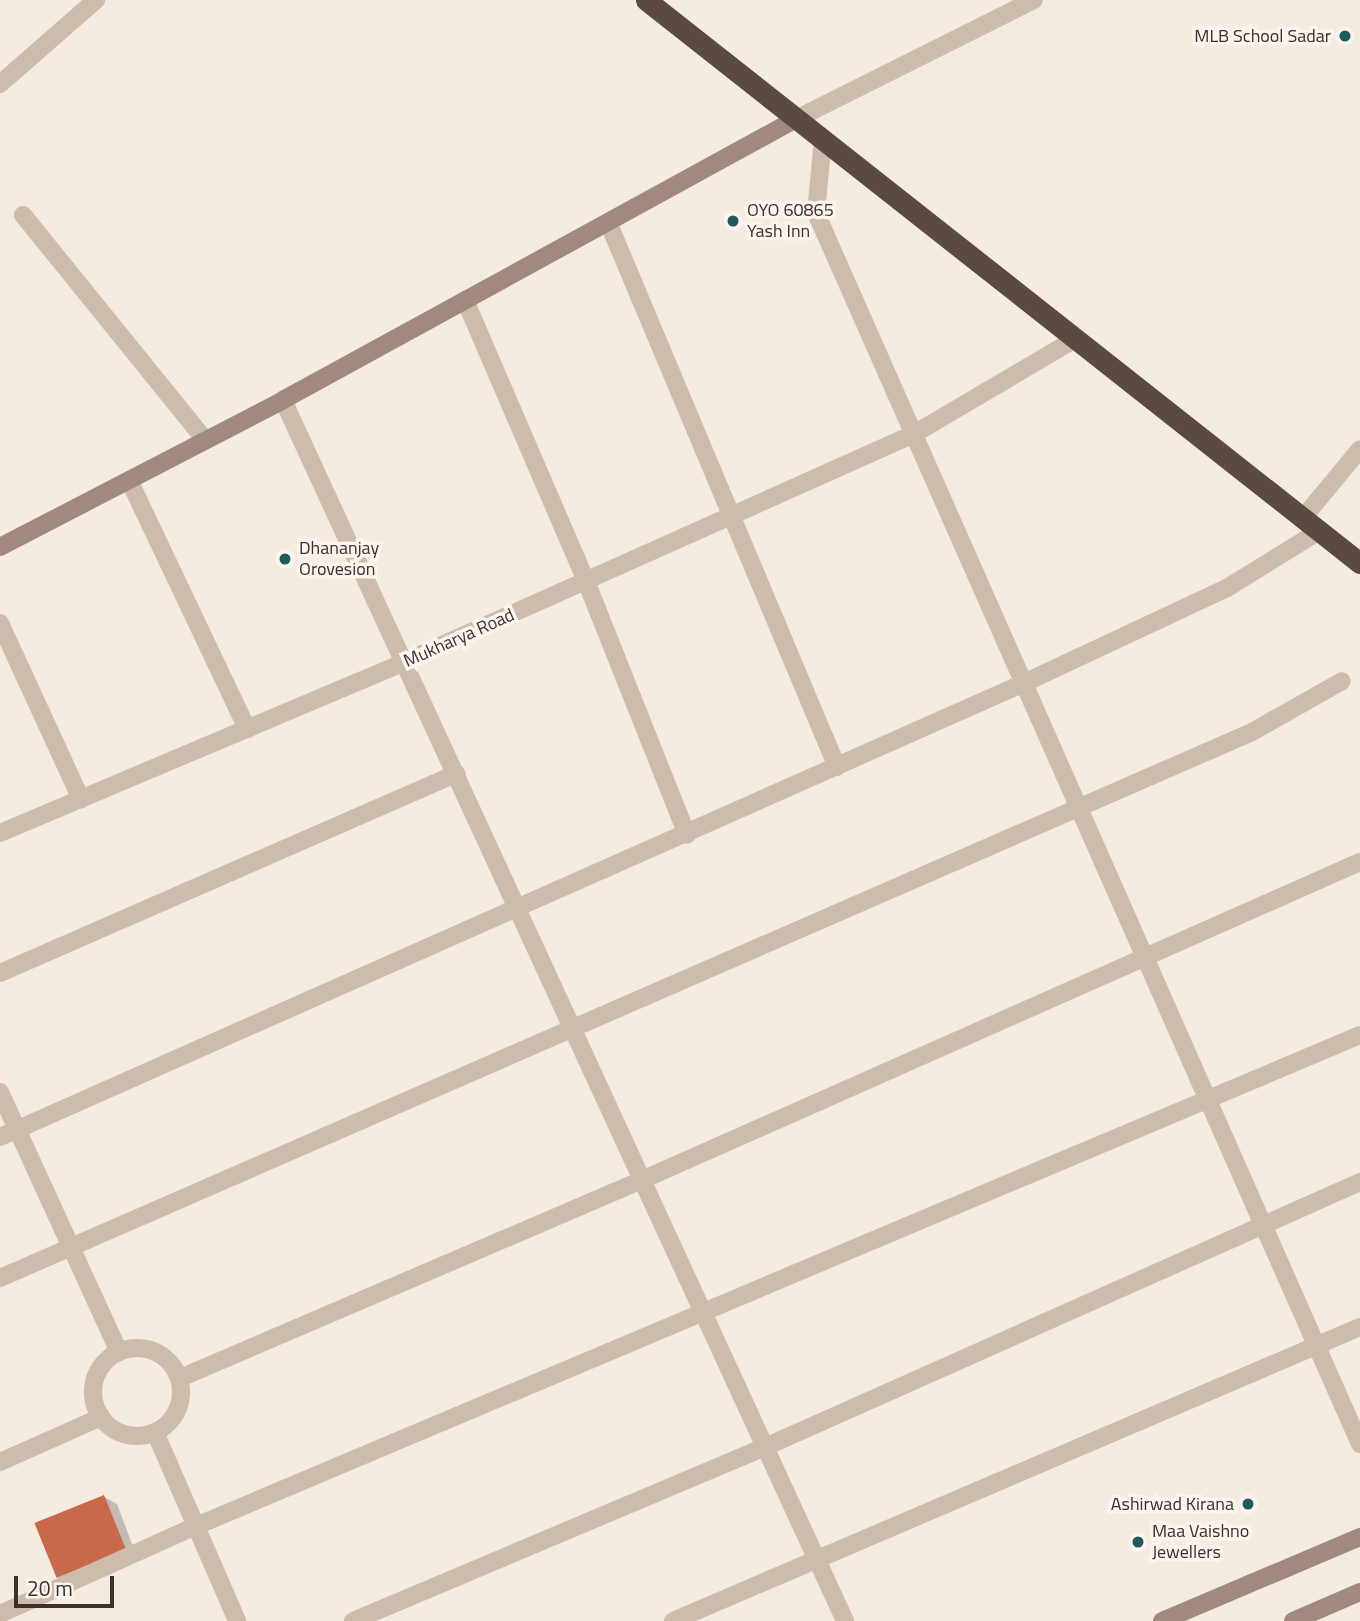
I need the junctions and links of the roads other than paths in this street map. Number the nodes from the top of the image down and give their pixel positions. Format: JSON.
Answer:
{"nodes":[{"id":1,"x":96,"y":0,"type":"edge"},
{"id":2,"x":646,"y":0,"type":"edge"},
{"id":3,"x":1034,"y":0,"type":"edge"},
{"id":4,"x":0,"y":84,"type":"edge"},
{"id":5,"x":796,"y":119,"type":"junction"},
{"id":6,"x":822,"y":139,"type":"junction"},
{"id":7,"x":23,"y":215,"type":"dead end"},
{"id":8,"x":608,"y":222,"type":"junction"},
{"id":9,"x":465,"y":300,"type":"junction"},
{"id":10,"x":1075,"y":339,"type":"junction"},
{"id":11,"x":284,"y":400,"type":"junction"},
{"id":12,"x":914,"y":434,"type":"junction"},
{"id":13,"x":205,"y":440,"type":"junction"},
{"id":14,"x":1360,"y":449,"type":"edge"},
{"id":15,"x":129,"y":480,"type":"junction"},
{"id":16,"x":735,"y":514,"type":"junction"},
{"id":17,"x":1311,"y":525,"type":"junction"},
{"id":18,"x":0,"y":547,"type":"edge"},
{"id":19,"x":1360,"y":564,"type":"edge"},
{"id":20,"x":586,"y":581,"type":"junction"},
{"id":21,"x":0,"y":623,"type":"edge"},
{"id":22,"x":404,"y":662,"type":"junction"},
{"id":23,"x":1342,"y":681,"type":"dead end"},
{"id":24,"x":1024,"y":683,"type":"junction"},
{"id":25,"x":247,"y":729,"type":"junction"},
{"id":26,"x":837,"y":767,"type":"junction"},
{"id":27,"x":456,"y":774,"type":"junction"},
{"id":28,"x":81,"y":799,"type":"junction"},
{"id":29,"x":1079,"y":807,"type":"junction"},
{"id":30,"x":0,"y":833,"type":"edge"},
{"id":31,"x":687,"y":835,"type":"junction"},
{"id":32,"x":1360,"y":862,"type":"edge"},
{"id":33,"x":519,"y":910,"type":"junction"},
{"id":34,"x":1144,"y":954,"type":"junction"},
{"id":35,"x":0,"y":973,"type":"edge"},
{"id":36,"x":572,"y":1026,"type":"junction"},
{"id":37,"x":1360,"y":1035,"type":"edge"},
{"id":38,"x":0,"y":1092,"type":"edge"},
{"id":39,"x":1209,"y":1101,"type":"junction"},
{"id":40,"x":17,"y":1129,"type":"junction"},
{"id":41,"x":0,"y":1137,"type":"edge"},
{"id":42,"x":642,"y":1180,"type":"junction"},
{"id":43,"x":1360,"y":1182,"type":"edge"},
{"id":44,"x":1263,"y":1223,"type":"junction"},
{"id":45,"x":71,"y":1246,"type":"junction"},
{"id":46,"x":0,"y":1278,"type":"edge"},
{"id":47,"x":704,"y":1314,"type":"junction"},
{"id":48,"x":1360,"y":1327,"type":"edge"},
{"id":49,"x":1317,"y":1346,"type":"junction"},
{"id":50,"x":119,"y":1352,"type":"junction"},
{"id":51,"x":180,"y":1378,"type":"junction"},
{"id":52,"x":101,"y":1417,"type":"junction"},
{"id":53,"x":155,"y":1432,"type":"junction"},
{"id":54,"x":1360,"y":1444,"type":"edge"},
{"id":55,"x":765,"y":1447,"type":"junction"},
{"id":56,"x":0,"y":1462,"type":"edge"},
{"id":57,"x":196,"y":1526,"type":"junction"},
{"id":58,"x":1360,"y":1537,"type":"edge"},
{"id":59,"x":816,"y":1558,"type":"junction"},
{"id":60,"x":1360,"y":1592,"type":"edge"},
{"id":61,"x":0,"y":1614,"type":"edge"},
{"id":62,"x":237,"y":1621,"type":"edge"},
{"id":63,"x":353,"y":1621,"type":"edge"},
{"id":64,"x":673,"y":1621,"type":"edge"},
{"id":65,"x":845,"y":1621,"type":"edge"},
{"id":66,"x":1162,"y":1621,"type":"edge"},
{"id":67,"x":1293,"y":1621,"type":"edge"}],
"edges":[{"from":1,"to":4,"type":"street"},
{"from":2,"to":5,"type":"highway"},
{"from":3,"to":5,"type":"street"},
{"from":5,"to":6,"type":"highway"},
{"from":5,"to":8,"type":"street"},
{"from":6,"to":10,"type":"highway"},
{"from":6,"to":12,"type":"street"},
{"from":7,"to":13,"type":"street"},
{"from":8,"to":9,"type":"street"},
{"from":8,"to":16,"type":"street"},
{"from":9,"to":11,"type":"street"},
{"from":9,"to":20,"type":"street"},
{"from":10,"to":12,"type":"street","name":"Mukharya Road"},
{"from":10,"to":17,"type":"highway"},
{"from":11,"to":13,"type":"street"},
{"from":11,"to":22,"type":"street"},
{"from":12,"to":16,"type":"street","name":"Mukharya Road"},
{"from":12,"to":24,"type":"street"},
{"from":13,"to":15,"type":"street"},
{"from":14,"to":17,"type":"street"},
{"from":15,"to":18,"type":"street"},
{"from":15,"to":25,"type":"street"},
{"from":16,"to":20,"type":"street","name":"Mukharya Road"},
{"from":16,"to":26,"type":"street"},
{"from":17,"to":19,"type":"highway"},
{"from":17,"to":24,"type":"street"},
{"from":20,"to":22,"type":"street","name":"Mukharya Road"},
{"from":20,"to":31,"type":"street"},
{"from":21,"to":28,"type":"street"},
{"from":22,"to":25,"type":"street","name":"Mukharya Road"},
{"from":22,"to":27,"type":"street"},
{"from":23,"to":29,"type":"street"},
{"from":24,"to":26,"type":"street"},
{"from":24,"to":29,"type":"street"},
{"from":25,"to":28,"type":"street","name":"Mukharya Road"},
{"from":26,"to":31,"type":"street"},
{"from":27,"to":33,"type":"street"},
{"from":27,"to":35,"type":"street"},
{"from":28,"to":30,"type":"street","name":"Mukharya Road"},
{"from":29,"to":34,"type":"street"},
{"from":29,"to":36,"type":"street"},
{"from":31,"to":33,"type":"street"},
{"from":32,"to":34,"type":"street"},
{"from":33,"to":36,"type":"street"},
{"from":33,"to":40,"type":"street"},
{"from":34,"to":39,"type":"street"},
{"from":34,"to":42,"type":"street"},
{"from":36,"to":42,"type":"street"},
{"from":36,"to":45,"type":"street"},
{"from":37,"to":39,"type":"street"},
{"from":38,"to":40,"type":"street"},
{"from":39,"to":44,"type":"street"},
{"from":39,"to":47,"type":"street"},
{"from":40,"to":41,"type":"street"},
{"from":40,"to":45,"type":"street"},
{"from":42,"to":47,"type":"street"},
{"from":42,"to":51,"type":"street"},
{"from":43,"to":44,"type":"street"},
{"from":44,"to":49,"type":"street"},
{"from":44,"to":55,"type":"street"},
{"from":45,"to":46,"type":"street"},
{"from":45,"to":50,"type":"street"},
{"from":47,"to":55,"type":"street"},
{"from":47,"to":57,"type":"street"},
{"from":48,"to":49,"type":"street"},
{"from":49,"to":54,"type":"street"},
{"from":49,"to":59,"type":"street"},
{"from":50,"to":51,"type":"street"},
{"from":50,"to":52,"type":"street"},
{"from":51,"to":53,"type":"street"},
{"from":52,"to":53,"type":"street"},
{"from":52,"to":56,"type":"street"},
{"from":53,"to":57,"type":"street"},
{"from":55,"to":59,"type":"street"},
{"from":55,"to":63,"type":"street"},
{"from":57,"to":61,"type":"street"},
{"from":57,"to":62,"type":"street"},
{"from":58,"to":66,"type":"street"},
{"from":59,"to":64,"type":"street"},
{"from":59,"to":65,"type":"street"},
{"from":60,"to":67,"type":"street"}]}
